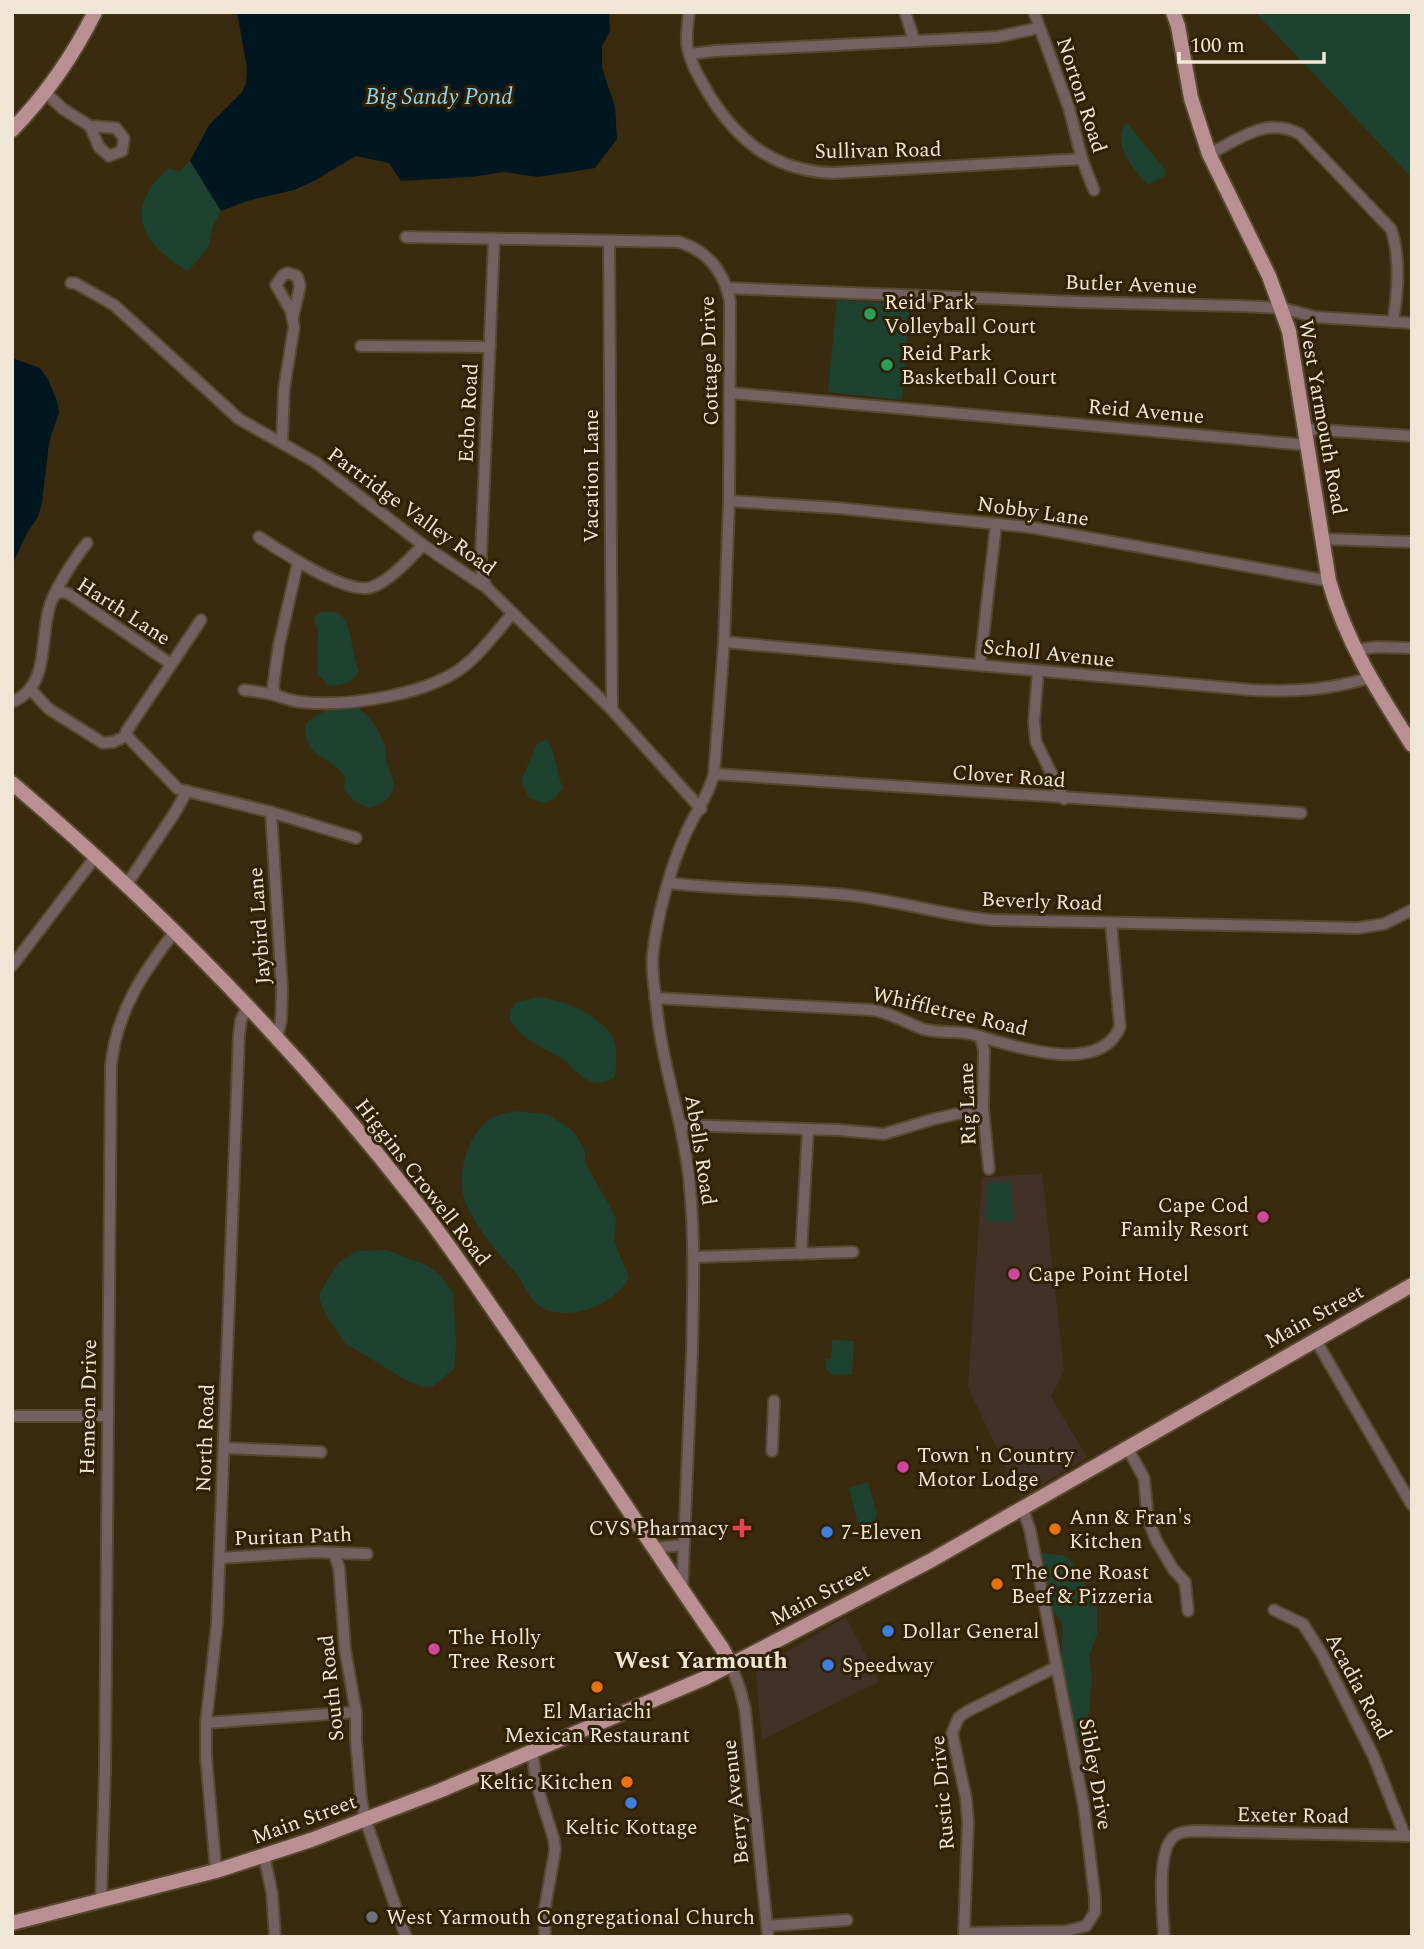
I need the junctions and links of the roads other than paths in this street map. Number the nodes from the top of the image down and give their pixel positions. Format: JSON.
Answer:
{"nodes":[{"id":1,"x":95,"y":12,"type":"edge"},
{"id":2,"x":689,"y":12,"type":"edge"},
{"id":3,"x":905,"y":12,"type":"edge"},
{"id":4,"x":1034,"y":12,"type":"edge"},
{"id":5,"x":1173,"y":12,"type":"edge"},
{"id":6,"x":1039,"y":28,"type":"junction"},
{"id":7,"x":914,"y":40,"type":"junction"},
{"id":8,"x":690,"y":54,"type":"junction"},
{"id":9,"x":45,"y":92,"type":"junction"},
{"id":10,"x":90,"y":126,"type":"dead end"},
{"id":11,"x":12,"y":130,"type":"edge"},
{"id":12,"x":1209,"y":154,"type":"junction"},
{"id":13,"x":1082,"y":159,"type":"junction"},
{"id":14,"x":1094,"y":190,"type":"dead end"},
{"id":15,"x":406,"y":237,"type":"dead end"},
{"id":16,"x":494,"y":239,"type":"junction"},
{"id":17,"x":609,"y":241,"type":"junction"},
{"id":18,"x":71,"y":284,"type":"dead end"},
{"id":19,"x":727,"y":288,"type":"junction"},
{"id":20,"x":1282,"y":309,"type":"junction"},
{"id":21,"x":293,"y":317,"type":"dead end"},
{"id":22,"x":1393,"y":322,"type":"junction"},
{"id":23,"x":1412,"y":323,"type":"edge"},
{"id":24,"x":361,"y":346,"type":"dead end"},
{"id":25,"x":490,"y":347,"type":"junction"},
{"id":26,"x":731,"y":393,"type":"junction"},
{"id":27,"x":1305,"y":429,"type":"junction"},
{"id":28,"x":1412,"y":436,"type":"edge"},
{"id":29,"x":282,"y":442,"type":"junction"},
{"id":30,"x":1307,"y":445,"type":"junction"},
{"id":31,"x":729,"y":501,"type":"junction"},
{"id":32,"x":996,"y":524,"type":"junction"},
{"id":33,"x":259,"y":537,"type":"dead end"},
{"id":34,"x":1323,"y":539,"type":"junction"},
{"id":35,"x":1412,"y":542,"type":"edge"},
{"id":36,"x":87,"y":543,"type":"dead end"},
{"id":37,"x":423,"y":545,"type":"junction"},
{"id":38,"x":298,"y":562,"type":"junction"},
{"id":39,"x":1329,"y":581,"type":"junction"},
{"id":40,"x":487,"y":588,"type":"junction"},
{"id":41,"x":56,"y":594,"type":"junction"},
{"id":42,"x":512,"y":614,"type":"junction"},
{"id":43,"x":201,"y":620,"type":"dead end"},
{"id":44,"x":724,"y":642,"type":"junction"},
{"id":45,"x":1412,"y":648,"type":"edge"},
{"id":46,"x":1355,"y":650,"type":"junction"},
{"id":47,"x":172,"y":664,"type":"junction"},
{"id":48,"x":980,"y":665,"type":"junction"},
{"id":49,"x":1038,"y":671,"type":"junction"},
{"id":50,"x":1369,"y":678,"type":"junction"},
{"id":51,"x":31,"y":690,"type":"junction"},
{"id":52,"x":244,"y":690,"type":"dead end"},
{"id":53,"x":275,"y":694,"type":"junction"},
{"id":54,"x":12,"y":702,"type":"edge"},
{"id":55,"x":612,"y":710,"type":"junction"},
{"id":56,"x":127,"y":736,"type":"junction"},
{"id":57,"x":1412,"y":745,"type":"edge"},
{"id":58,"x":714,"y":774,"type":"junction"},
{"id":59,"x":13,"y":786,"type":"edge"},
{"id":60,"x":187,"y":791,"type":"junction"},
{"id":61,"x":1064,"y":799,"type":"junction"},
{"id":62,"x":701,"y":809,"type":"junction"},
{"id":63,"x":271,"y":813,"type":"junction"},
{"id":64,"x":1301,"y":814,"type":"dead end"},
{"id":65,"x":356,"y":838,"type":"dead end"},
{"id":66,"x":96,"y":856,"type":"junction"},
{"id":67,"x":670,"y":883,"type":"junction"},
{"id":68,"x":127,"y":884,"type":"junction"},
{"id":69,"x":1412,"y":910,"type":"edge"},
{"id":70,"x":1111,"y":923,"type":"junction"},
{"id":71,"x":176,"y":930,"type":"junction"},
{"id":72,"x":12,"y":966,"type":"edge"},
{"id":73,"x":655,"y":998,"type":"junction"},
{"id":74,"x":248,"y":1006,"type":"junction"},
{"id":75,"x":276,"y":1037,"type":"junction"},
{"id":76,"x":981,"y":1037,"type":"junction"},
{"id":77,"x":984,"y":1108,"type":"junction"},
{"id":78,"x":680,"y":1125,"type":"junction"},
{"id":79,"x":808,"y":1129,"type":"junction"},
{"id":80,"x":989,"y":1170,"type":"dead end"},
{"id":81,"x":853,"y":1252,"type":"dead end"},
{"id":82,"x":801,"y":1254,"type":"junction"},
{"id":83,"x":694,"y":1257,"type":"junction"},
{"id":84,"x":1412,"y":1285,"type":"edge"},
{"id":85,"x":1315,"y":1339,"type":"junction"},
{"id":86,"x":774,"y":1401,"type":"dead end"},
{"id":87,"x":12,"y":1416,"type":"edge"},
{"id":88,"x":107,"y":1416,"type":"junction"},
{"id":89,"x":1127,"y":1447,"type":"junction"},
{"id":90,"x":225,"y":1448,"type":"junction"},
{"id":91,"x":772,"y":1451,"type":"dead end"},
{"id":92,"x":321,"y":1452,"type":"dead end"},
{"id":93,"x":1412,"y":1505,"type":"edge"},
{"id":94,"x":1023,"y":1509,"type":"junction"},
{"id":95,"x":684,"y":1545,"type":"junction"},
{"id":96,"x":654,"y":1548,"type":"junction"},
{"id":97,"x":334,"y":1553,"type":"junction"},
{"id":98,"x":367,"y":1554,"type":"dead end"},
{"id":99,"x":220,"y":1558,"type":"junction"},
{"id":100,"x":682,"y":1590,"type":"junction"},
{"id":101,"x":1274,"y":1610,"type":"dead end"},
{"id":102,"x":1188,"y":1611,"type":"dead end"},
{"id":103,"x":731,"y":1665,"type":"junction"},
{"id":104,"x":1056,"y":1667,"type":"junction"},
{"id":105,"x":356,"y":1712,"type":"junction"},
{"id":106,"x":206,"y":1724,"type":"junction"},
{"id":107,"x":532,"y":1751,"type":"junction"},
{"id":108,"x":366,"y":1819,"type":"junction"},
{"id":109,"x":1408,"y":1836,"type":"edge"},
{"id":110,"x":264,"y":1856,"type":"junction"},
{"id":111,"x":216,"y":1871,"type":"junction"},
{"id":112,"x":101,"y":1901,"type":"junction"},
{"id":113,"x":847,"y":1920,"type":"dead end"},
{"id":114,"x":12,"y":1923,"type":"edge"},
{"id":115,"x":768,"y":1931,"type":"edge"},
{"id":116,"x":964,"y":1933,"type":"joint"},
{"id":117,"x":275,"y":1937,"type":"edge"},
{"id":118,"x":406,"y":1937,"type":"edge"},
{"id":119,"x":545,"y":1937,"type":"edge"},
{"id":120,"x":1164,"y":1937,"type":"edge"}],
"edges":[{"from":1,"to":9,"type":"main road"},
{"from":2,"to":8,"type":"street","name":"Sullivan Road"},
{"from":3,"to":7,"type":"street"},
{"from":4,"to":6,"type":"street","name":"Norton Road"},
{"from":5,"to":12,"type":"main road","name":"West Yarmouth Road"},
{"from":6,"to":7,"type":"street"},
{"from":6,"to":13,"type":"street","name":"Norton Road"},
{"from":7,"to":8,"type":"street"},
{"from":8,"to":13,"type":"street","name":"Sullivan Road"},
{"from":9,"to":10,"type":"street"},
{"from":9,"to":11,"type":"main road"},
{"from":12,"to":20,"type":"main road","name":"West Yarmouth Road"},
{"from":12,"to":22,"type":"street"},
{"from":13,"to":14,"type":"street","name":"Norton Road"},
{"from":15,"to":16,"type":"street","name":"Cottage Drive"},
{"from":16,"to":17,"type":"street","name":"Cottage Drive"},
{"from":16,"to":25,"type":"street","name":"Echo Road"},
{"from":17,"to":19,"type":"street","name":"Cottage Drive"},
{"from":17,"to":55,"type":"street","name":"Vacation Lane"},
{"from":18,"to":29,"type":"street","name":"Partridge Valley Road"},
{"from":19,"to":20,"type":"street","name":"Butler Avenue"},
{"from":19,"to":26,"type":"street","name":"Cottage Drive"},
{"from":20,"to":22,"type":"street","name":"Butler Avenue"},
{"from":20,"to":27,"type":"main road","name":"West Yarmouth Road"},
{"from":21,"to":29,"type":"street"},
{"from":22,"to":23,"type":"street","name":"Butler Avenue"},
{"from":24,"to":25,"type":"street"},
{"from":25,"to":40,"type":"street","name":"Echo Road"},
{"from":26,"to":30,"type":"street","name":"Reid Avenue"},
{"from":26,"to":31,"type":"street","name":"Cottage Drive"},
{"from":27,"to":28,"type":"street"},
{"from":27,"to":30,"type":"main road","name":"West Yarmouth Road"},
{"from":29,"to":37,"type":"street","name":"Partridge Valley Road"},
{"from":30,"to":34,"type":"main road","name":"West Yarmouth Road"},
{"from":31,"to":32,"type":"street","name":"Nobby Lane"},
{"from":31,"to":44,"type":"street","name":"Cottage Drive"},
{"from":32,"to":39,"type":"street","name":"Nobby Lane"},
{"from":32,"to":48,"type":"street"},
{"from":33,"to":38,"type":"street"},
{"from":34,"to":35,"type":"street"},
{"from":34,"to":39,"type":"main road","name":"West Yarmouth Road"},
{"from":36,"to":41,"type":"street"},
{"from":37,"to":38,"type":"street"},
{"from":37,"to":40,"type":"street","name":"Partridge Valley Road"},
{"from":38,"to":53,"type":"street"},
{"from":39,"to":46,"type":"main road","name":"West Yarmouth Road"},
{"from":40,"to":42,"type":"street","name":"Partridge Valley Road"},
{"from":41,"to":47,"type":"street","name":"Harth Lane"},
{"from":41,"to":51,"type":"street"},
{"from":42,"to":53,"type":"street"},
{"from":42,"to":55,"type":"street","name":"Partridge Valley Road"},
{"from":43,"to":47,"type":"street"},
{"from":44,"to":48,"type":"street","name":"Scholl Avenue"},
{"from":44,"to":58,"type":"street","name":"Cottage Drive"},
{"from":45,"to":46,"type":"street"},
{"from":46,"to":50,"type":"main road","name":"West Yarmouth Road"},
{"from":47,"to":56,"type":"street"},
{"from":48,"to":49,"type":"street","name":"Scholl Avenue"},
{"from":49,"to":50,"type":"street","name":"Scholl Avenue"},
{"from":49,"to":61,"type":"street"},
{"from":50,"to":57,"type":"main road","name":"West Yarmouth Road"},
{"from":51,"to":54,"type":"street"},
{"from":51,"to":56,"type":"street"},
{"from":52,"to":53,"type":"street"},
{"from":55,"to":62,"type":"street","name":"Partridge Valley Road"},
{"from":56,"to":60,"type":"street"},
{"from":58,"to":61,"type":"street","name":"Clover Road"},
{"from":58,"to":62,"type":"street","name":"Abells Road"},
{"from":59,"to":66,"type":"main road","name":"Higgins Crowell Road"},
{"from":60,"to":63,"type":"street"},
{"from":60,"to":68,"type":"street"},
{"from":61,"to":64,"type":"street","name":"Clover Road"},
{"from":62,"to":67,"type":"street","name":"Abells Road"},
{"from":63,"to":65,"type":"street"},
{"from":63,"to":75,"type":"street","name":"Jaybird Lane"},
{"from":66,"to":68,"type":"main road","name":"Higgins Crowell Road"},
{"from":66,"to":72,"type":"street"},
{"from":67,"to":70,"type":"street","name":"Beverly Road"},
{"from":67,"to":73,"type":"street","name":"Abells Road"},
{"from":68,"to":71,"type":"main road","name":"Higgins Crowell Road"},
{"from":69,"to":70,"type":"street","name":"Beverly Road"},
{"from":70,"to":76,"type":"street","name":"Whiffletree Road"},
{"from":71,"to":74,"type":"main road","name":"Higgins Crowell Road"},
{"from":71,"to":88,"type":"street","name":"Hemeon Drive"},
{"from":73,"to":76,"type":"street","name":"Whiffletree Road"},
{"from":73,"to":78,"type":"street","name":"Abells Road"},
{"from":74,"to":75,"type":"main road","name":"Higgins Crowell Road"},
{"from":74,"to":90,"type":"street","name":"North Road"},
{"from":75,"to":96,"type":"main road","name":"Higgins Crowell Road"},
{"from":76,"to":77,"type":"street","name":"Rig Lane"},
{"from":77,"to":79,"type":"street"},
{"from":77,"to":80,"type":"street","name":"Rig Lane"},
{"from":78,"to":79,"type":"street"},
{"from":78,"to":83,"type":"street","name":"Abells Road"},
{"from":79,"to":82,"type":"street"},
{"from":81,"to":82,"type":"street"},
{"from":82,"to":83,"type":"street"},
{"from":83,"to":95,"type":"street","name":"Abells Road"},
{"from":84,"to":85,"type":"main road","name":"Main Street"},
{"from":85,"to":89,"type":"main road","name":"Main Street"},
{"from":85,"to":93,"type":"street"},
{"from":86,"to":91,"type":"street"},
{"from":87,"to":88,"type":"street"},
{"from":88,"to":112,"type":"street","name":"Hemeon Drive"},
{"from":89,"to":94,"type":"main road","name":"Main Street"},
{"from":89,"to":102,"type":"street"},
{"from":90,"to":92,"type":"street"},
{"from":90,"to":99,"type":"street","name":"North Road"},
{"from":94,"to":103,"type":"main road","name":"Main Street"},
{"from":94,"to":104,"type":"street","name":"Sibley Drive"},
{"from":95,"to":96,"type":"street"},
{"from":95,"to":100,"type":"street","name":"Abells Road"},
{"from":96,"to":100,"type":"main road","name":"Higgins Crowell Road"},
{"from":97,"to":98,"type":"street","name":"Puritan Path"},
{"from":97,"to":99,"type":"street","name":"Puritan Path"},
{"from":97,"to":105,"type":"street","name":"South Road"},
{"from":99,"to":106,"type":"street","name":"North Road"},
{"from":100,"to":103,"type":"main road","name":"Higgins Crowell Road"},
{"from":101,"to":109,"type":"street","name":"Acadia Road"},
{"from":103,"to":107,"type":"main road","name":"Main Street"},
{"from":103,"to":115,"type":"street","name":"Berry Avenue"},
{"from":104,"to":116,"type":"street","name":"Rustic Drive"},
{"from":104,"to":116,"type":"street","name":"Sibley Drive"},
{"from":105,"to":106,"type":"street"},
{"from":105,"to":108,"type":"street","name":"South Road"},
{"from":106,"to":111,"type":"street","name":"North Road"},
{"from":107,"to":108,"type":"main road","name":"Main Street"},
{"from":107,"to":119,"type":"street"},
{"from":108,"to":110,"type":"main road","name":"Main Street"},
{"from":108,"to":118,"type":"street","name":"South Road"},
{"from":109,"to":120,"type":"street","name":"Exeter Road"},
{"from":110,"to":111,"type":"main road","name":"Main Street"},
{"from":110,"to":117,"type":"street"},
{"from":111,"to":112,"type":"main road","name":"Main Street"},
{"from":112,"to":114,"type":"main road","name":"Main Street"},
{"from":113,"to":115,"type":"street"}]}
